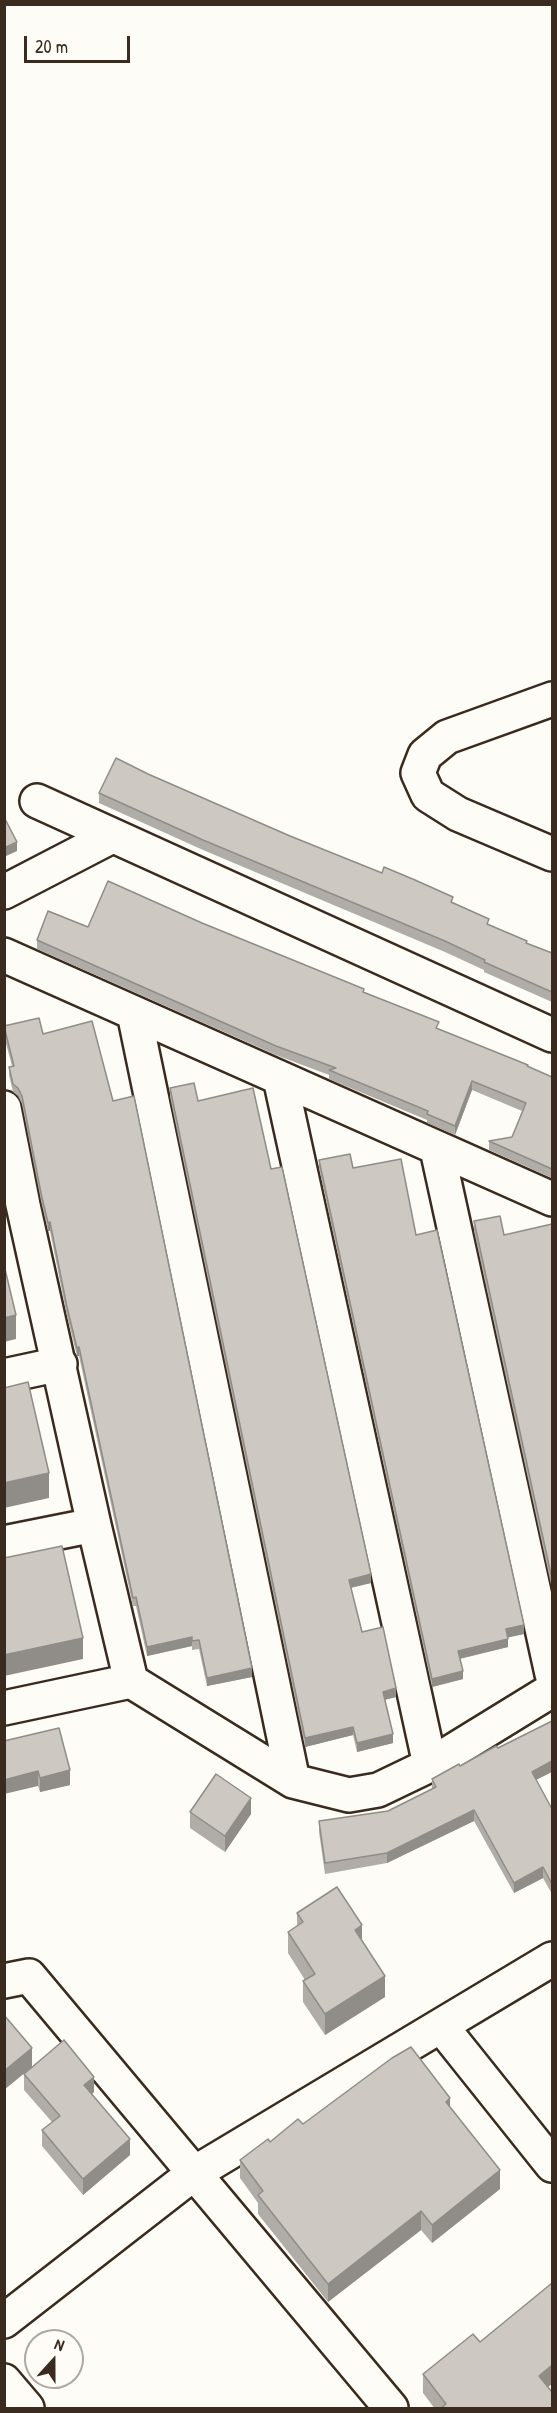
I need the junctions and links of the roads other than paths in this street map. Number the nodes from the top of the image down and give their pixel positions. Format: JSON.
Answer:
{"nodes":[{"id":1,"x":552,"y":699,"type":"edge"},
{"id":2,"x":37,"y":801,"type":"dead end"},
{"id":3,"x":112,"y":836,"type":"junction"},
{"id":4,"x":552,"y":854,"type":"edge"},
{"id":5,"x":4,"y":892,"type":"edge"},
{"id":6,"x":4,"y":955,"type":"edge"},
{"id":7,"x":134,"y":1013,"type":"junction"},
{"id":8,"x":552,"y":1035,"type":"edge"},
{"id":9,"x":280,"y":1078,"type":"junction"},
{"id":10,"x":4,"y":1108,"type":"edge"},
{"id":11,"x":437,"y":1149,"type":"junction"},
{"id":12,"x":552,"y":1199,"type":"edge"},
{"id":13,"x":14,"y":1207,"type":"edge"},
{"id":14,"x":60,"y":1364,"type":"junction"},
{"id":15,"x":4,"y":1376,"type":"edge"},
{"id":16,"x":94,"y":1525,"type":"junction"},
{"id":17,"x":4,"y":1543,"type":"edge"},
{"id":18,"x":552,"y":1674,"type":"edge"},
{"id":19,"x":131,"y":1681,"type":"junction"},
{"id":20,"x":552,"y":1690,"type":"edge"},
{"id":21,"x":4,"y":1708,"type":"edge"},
{"id":22,"x":430,"y":1765,"type":"junction"},
{"id":23,"x":293,"y":1781,"type":"junction"},
{"id":24,"x":552,"y":1959,"type":"edge"},
{"id":25,"x":4,"y":1981,"type":"edge"},
{"id":26,"x":441,"y":2026,"type":"junction"},
{"id":27,"x":552,"y":2165,"type":"edge"},
{"id":28,"x":193,"y":2174,"type":"junction"},
{"id":29,"x":4,"y":2321,"type":"edge"},
{"id":30,"x":4,"y":2381,"type":"edge"},
{"id":31,"x":27,"y":2409,"type":"edge"},
{"id":32,"x":391,"y":2409,"type":"edge"}],
"edges":[{"from":1,"to":4,"type":"street"},
{"from":2,"to":3,"type":"street"},
{"from":3,"to":5,"type":"street"},
{"from":3,"to":8,"type":"street"},
{"from":6,"to":7,"type":"street"},
{"from":7,"to":9,"type":"street"},
{"from":7,"to":23,"type":"street"},
{"from":9,"to":11,"type":"street"},
{"from":9,"to":22,"type":"street"},
{"from":10,"to":13,"type":"street"},
{"from":11,"to":12,"type":"street"},
{"from":11,"to":18,"type":"street"},
{"from":13,"to":14,"type":"street"},
{"from":14,"to":15,"type":"street"},
{"from":14,"to":16,"type":"street"},
{"from":16,"to":17,"type":"street"},
{"from":16,"to":19,"type":"street"},
{"from":19,"to":21,"type":"street"},
{"from":19,"to":23,"type":"street"},
{"from":20,"to":22,"type":"street"},
{"from":22,"to":23,"type":"street"},
{"from":24,"to":26,"type":"street"},
{"from":25,"to":28,"type":"street"},
{"from":26,"to":27,"type":"street"},
{"from":26,"to":28,"type":"street"},
{"from":28,"to":29,"type":"street"},
{"from":28,"to":32,"type":"street"},
{"from":30,"to":31,"type":"street"}]}
